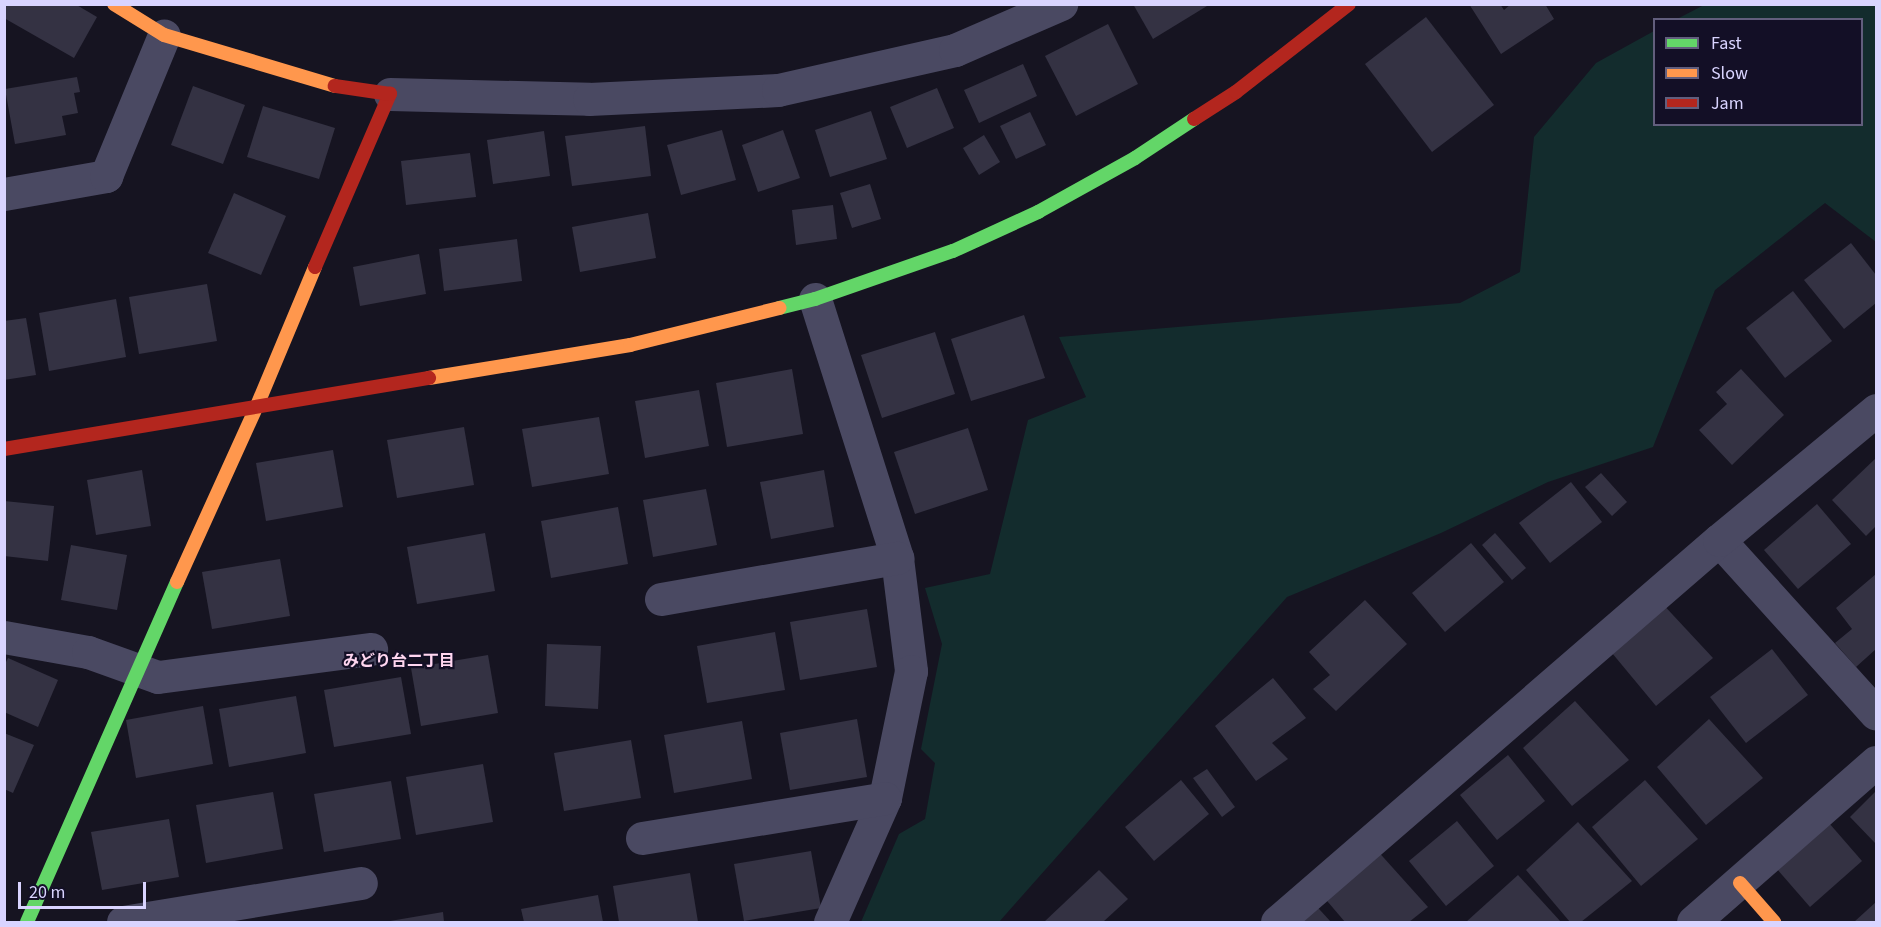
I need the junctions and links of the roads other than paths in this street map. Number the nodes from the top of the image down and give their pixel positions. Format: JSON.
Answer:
{"nodes":[{"id":1,"x":114,"y":4,"type":"edge"},
{"id":2,"x":1061,"y":4,"type":"edge"},
{"id":3,"x":1349,"y":4,"type":"edge"},
{"id":4,"x":164,"y":35,"type":"junction"},
{"id":5,"x":390,"y":94,"type":"junction"},
{"id":6,"x":4,"y":194,"type":"edge"},
{"id":7,"x":815,"y":299,"type":"junction"},
{"id":8,"x":256,"y":408,"type":"junction"},
{"id":9,"x":1876,"y":410,"type":"edge"},
{"id":10,"x":4,"y":449,"type":"edge"},
{"id":11,"x":1719,"y":540,"type":"junction"},
{"id":12,"x":897,"y":558,"type":"junction"},
{"id":13,"x":661,"y":599,"type":"dead end"},
{"id":14,"x":4,"y":637,"type":"edge"},
{"id":15,"x":371,"y":649,"type":"dead end"},
{"id":16,"x":136,"y":671,"type":"junction"},
{"id":17,"x":1876,"y":714,"type":"edge"},
{"id":18,"x":1876,"y":762,"type":"edge"},
{"id":19,"x":885,"y":798,"type":"junction"},
{"id":20,"x":642,"y":838,"type":"dead end"},
{"id":21,"x":361,"y":882,"type":"dead end"},
{"id":22,"x":1740,"y":883,"type":"junction"},
{"id":23,"x":27,"y":922,"type":"edge"},
{"id":24,"x":123,"y":922,"type":"edge"},
{"id":25,"x":830,"y":922,"type":"edge"},
{"id":26,"x":1277,"y":922,"type":"edge"},
{"id":27,"x":1693,"y":922,"type":"edge"},
{"id":28,"x":1773,"y":922,"type":"edge"}],
"edges":[{"from":1,"to":4,"type":"street"},
{"from":2,"to":5,"type":"street"},
{"from":3,"to":7,"type":"street"},
{"from":4,"to":5,"type":"street"},
{"from":4,"to":6,"type":"street"},
{"from":5,"to":8,"type":"street"},
{"from":7,"to":8,"type":"street"},
{"from":7,"to":12,"type":"street"},
{"from":8,"to":10,"type":"street"},
{"from":8,"to":16,"type":"street"},
{"from":9,"to":11,"type":"street"},
{"from":11,"to":17,"type":"street"},
{"from":11,"to":26,"type":"street"},
{"from":12,"to":13,"type":"street"},
{"from":12,"to":19,"type":"street"},
{"from":14,"to":16,"type":"street"},
{"from":15,"to":16,"type":"street"},
{"from":16,"to":23,"type":"street"},
{"from":18,"to":22,"type":"street"},
{"from":19,"to":20,"type":"street"},
{"from":19,"to":25,"type":"street"},
{"from":21,"to":24,"type":"street"},
{"from":22,"to":27,"type":"street"},
{"from":22,"to":28,"type":"street"}]}
